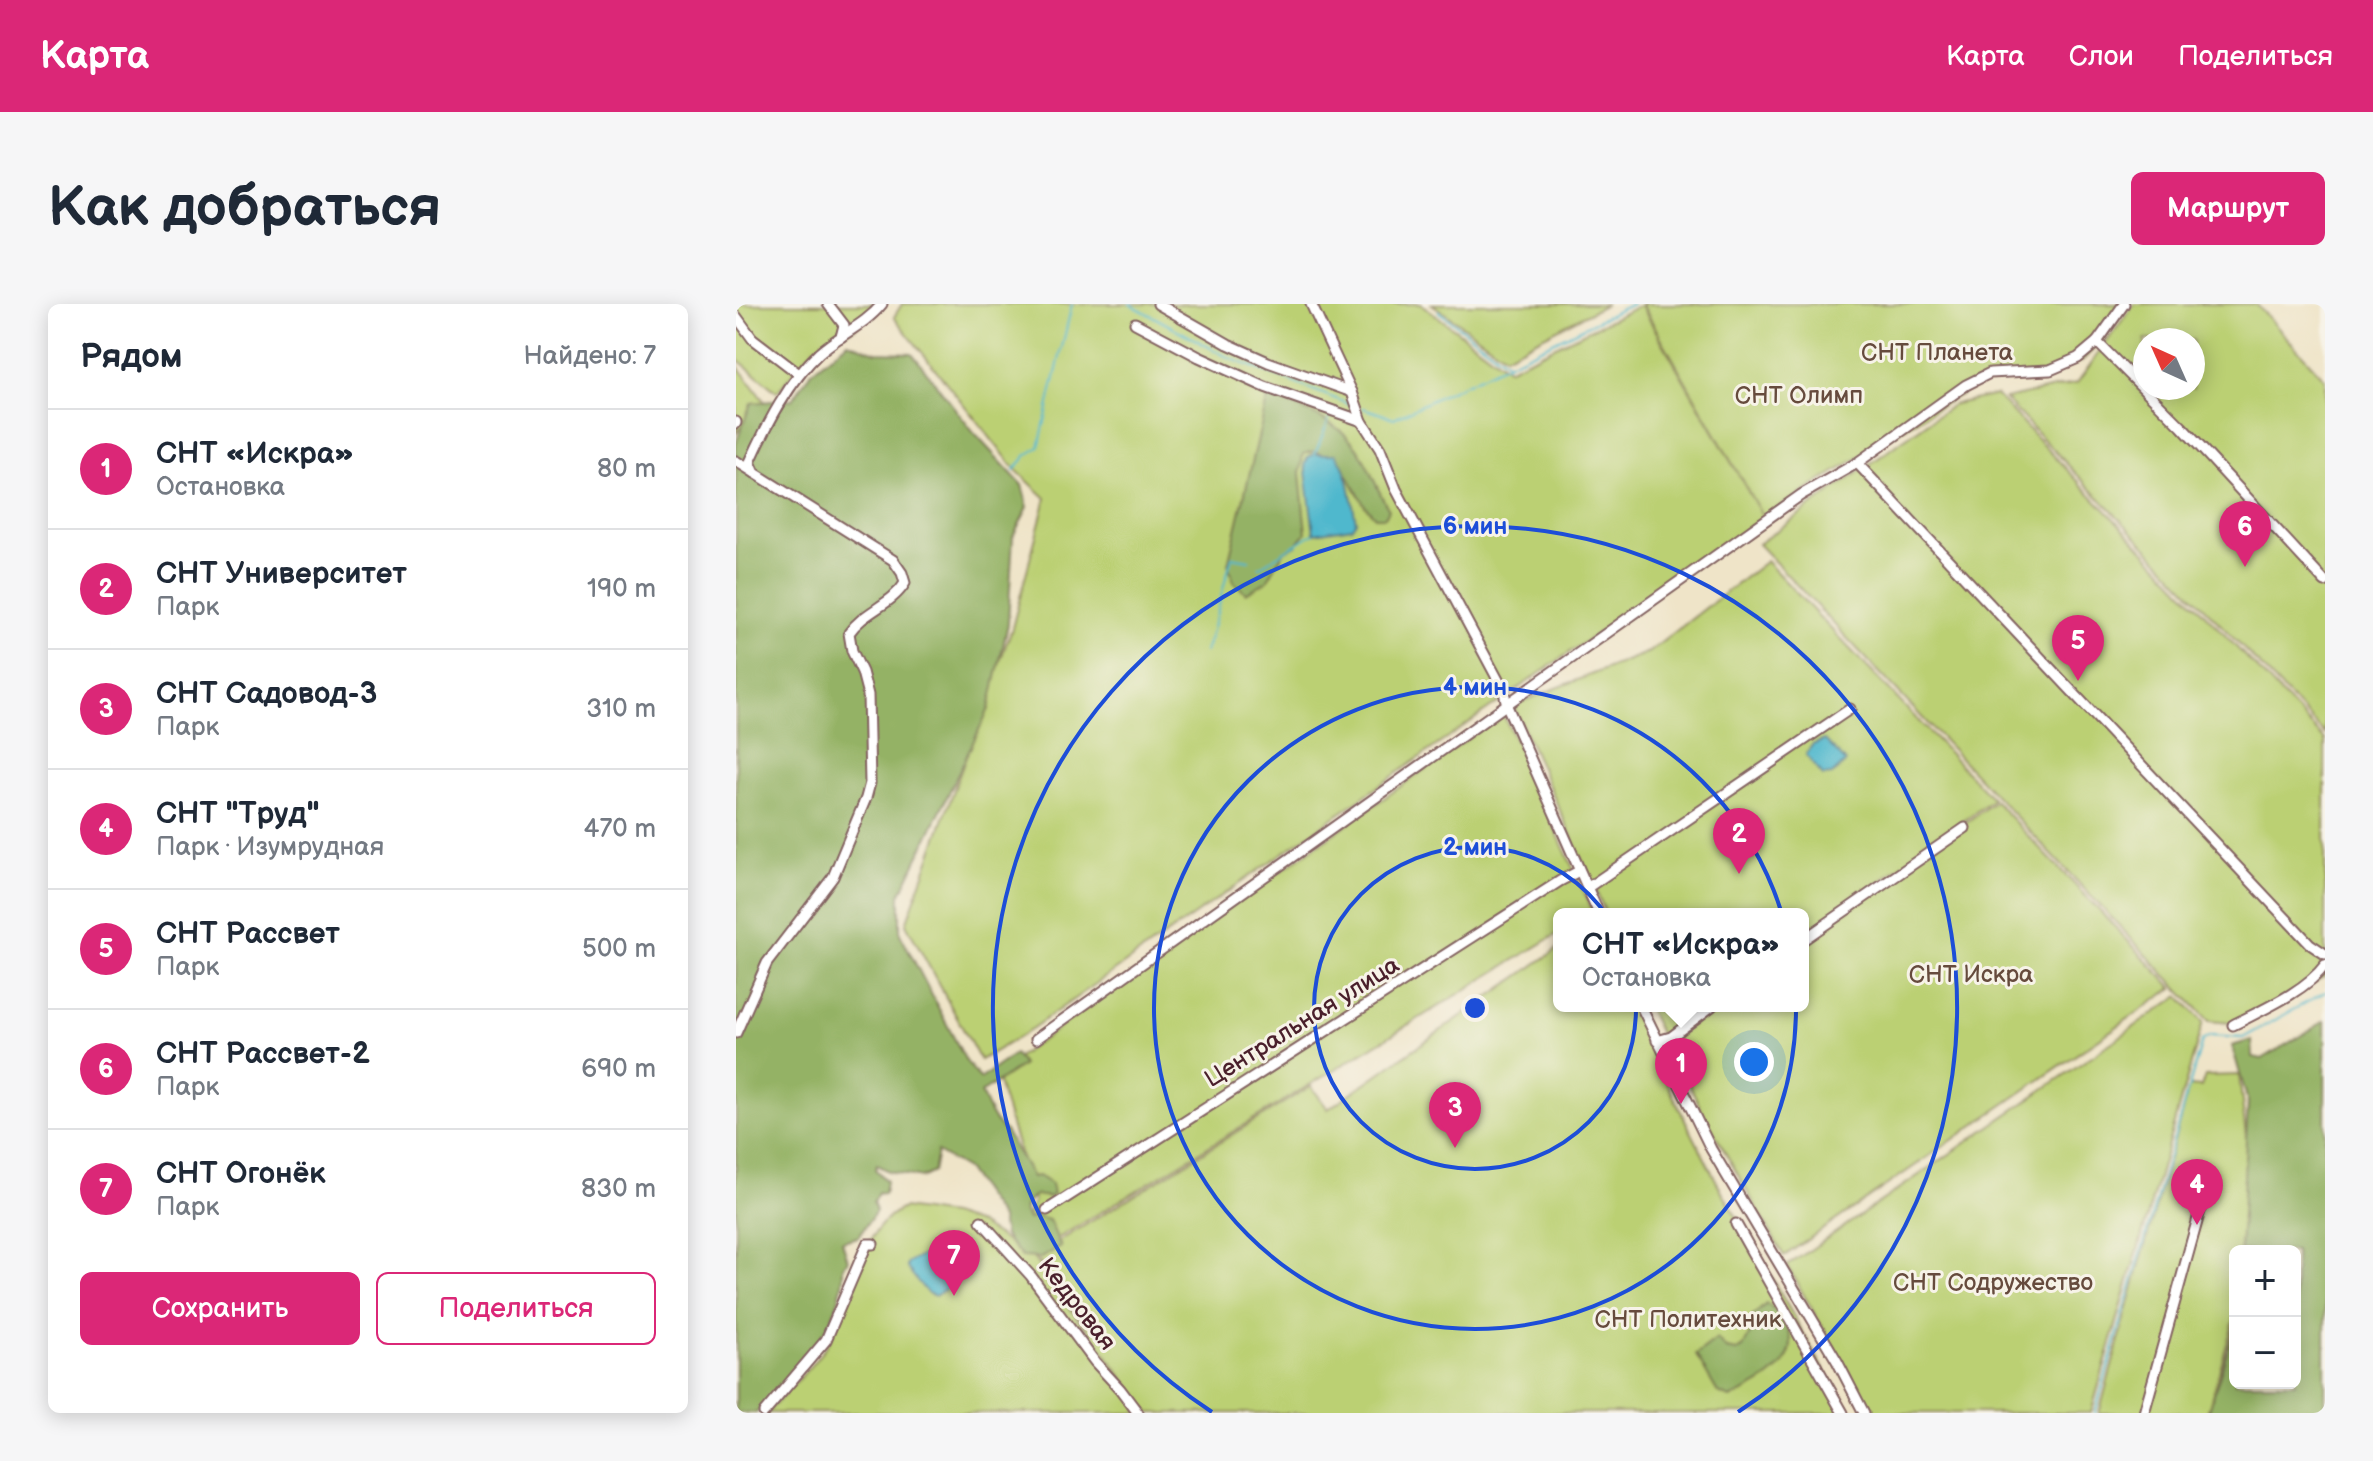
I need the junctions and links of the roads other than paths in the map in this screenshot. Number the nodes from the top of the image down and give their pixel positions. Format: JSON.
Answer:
{"nodes":[{"id":1,"x":828,"y":304,"type":"edge"},
{"id":2,"x":882,"y":304,"type":"edge"},
{"id":3,"x":1158,"y":304,"type":"edge"},
{"id":4,"x":1311,"y":304,"type":"edge"},
{"id":5,"x":2124,"y":304,"type":"edge"},
{"id":6,"x":736,"y":316,"type":"edge"},
{"id":7,"x":1135,"y":323,"type":"dead end"},
{"id":8,"x":841,"y":337,"type":"junction"},
{"id":9,"x":2097,"y":342,"type":"junction"},
{"id":10,"x":799,"y":374,"type":"junction"},
{"id":11,"x":1352,"y":392,"type":"junction"},
{"id":12,"x":1362,"y":421,"type":"junction"},
{"id":13,"x":736,"y":461,"type":"edge"},
{"id":14,"x":1857,"y":463,"type":"junction"},
{"id":15,"x":755,"y":473,"type":"junction"},
{"id":16,"x":2325,"y":582,"type":"edge"},
{"id":17,"x":1507,"y":706,"type":"junction"},
{"id":18,"x":1850,"y":709,"type":"dead end"},
{"id":19,"x":1965,"y":828,"type":"dead end"},
{"id":20,"x":1579,"y":871,"type":"junction"},
{"id":21,"x":1587,"y":888,"type":"junction"},
{"id":22,"x":1596,"y":908,"type":"edge"},
{"id":23,"x":1809,"y":936,"type":"edge"},
{"id":24,"x":2325,"y":954,"type":"edge"},
{"id":25,"x":2325,"y":965,"type":"edge"},
{"id":26,"x":1644,"y":1012,"type":"edge"},
{"id":27,"x":1704,"y":1012,"type":"edge"},
{"id":28,"x":2233,"y":1025,"type":"dead end"},
{"id":29,"x":736,"y":1033,"type":"edge"},
{"id":30,"x":1036,"y":1039,"type":"dead end"},
{"id":31,"x":1657,"y":1041,"type":"junction"},
{"id":32,"x":2214,"y":1195,"type":"dead end"},
{"id":33,"x":1047,"y":1210,"type":"dead end"},
{"id":34,"x":981,"y":1221,"type":"dead end"},
{"id":35,"x":1736,"y":1224,"type":"dead end"},
{"id":36,"x":873,"y":1244,"type":"dead end"},
{"id":37,"x":764,"y":1413,"type":"edge"},
{"id":38,"x":1138,"y":1413,"type":"edge"},
{"id":39,"x":1843,"y":1413,"type":"edge"},
{"id":40,"x":1864,"y":1413,"type":"edge"},
{"id":41,"x":2144,"y":1413,"type":"edge"}],
"edges":[{"from":1,"to":8,"type":"street"},
{"from":2,"to":8,"type":"street"},
{"from":3,"to":11,"type":"street"},
{"from":4,"to":11,"type":"street"},
{"from":5,"to":9,"type":"street"},
{"from":6,"to":10,"type":"street"},
{"from":7,"to":12,"type":"street"},
{"from":8,"to":10,"type":"street"},
{"from":9,"to":14,"type":"street"},
{"from":9,"to":16,"type":"street"},
{"from":10,"to":15,"type":"street"},
{"from":11,"to":12,"type":"street"},
{"from":12,"to":17,"type":"street"},
{"from":13,"to":15,"type":"street"},
{"from":14,"to":17,"type":"street"},
{"from":14,"to":24,"type":"street"},
{"from":15,"to":29,"type":"street"},
{"from":17,"to":20,"type":"street"},
{"from":17,"to":30,"type":"street"},
{"from":18,"to":21,"type":"street"},
{"from":19,"to":23,"type":"street"},
{"from":20,"to":21,"type":"street"},
{"from":20,"to":33,"type":"street","name":"Центральная улица"},
{"from":21,"to":22,"type":"street"},
{"from":25,"to":28,"type":"street"},
{"from":26,"to":31,"type":"street"},
{"from":27,"to":31,"type":"street"},
{"from":31,"to":40,"type":"street"},
{"from":32,"to":41,"type":"street"},
{"from":34,"to":38,"type":"street","name":"Кедровая"},
{"from":35,"to":39,"type":"street"},
{"from":36,"to":37,"type":"street"}]}
